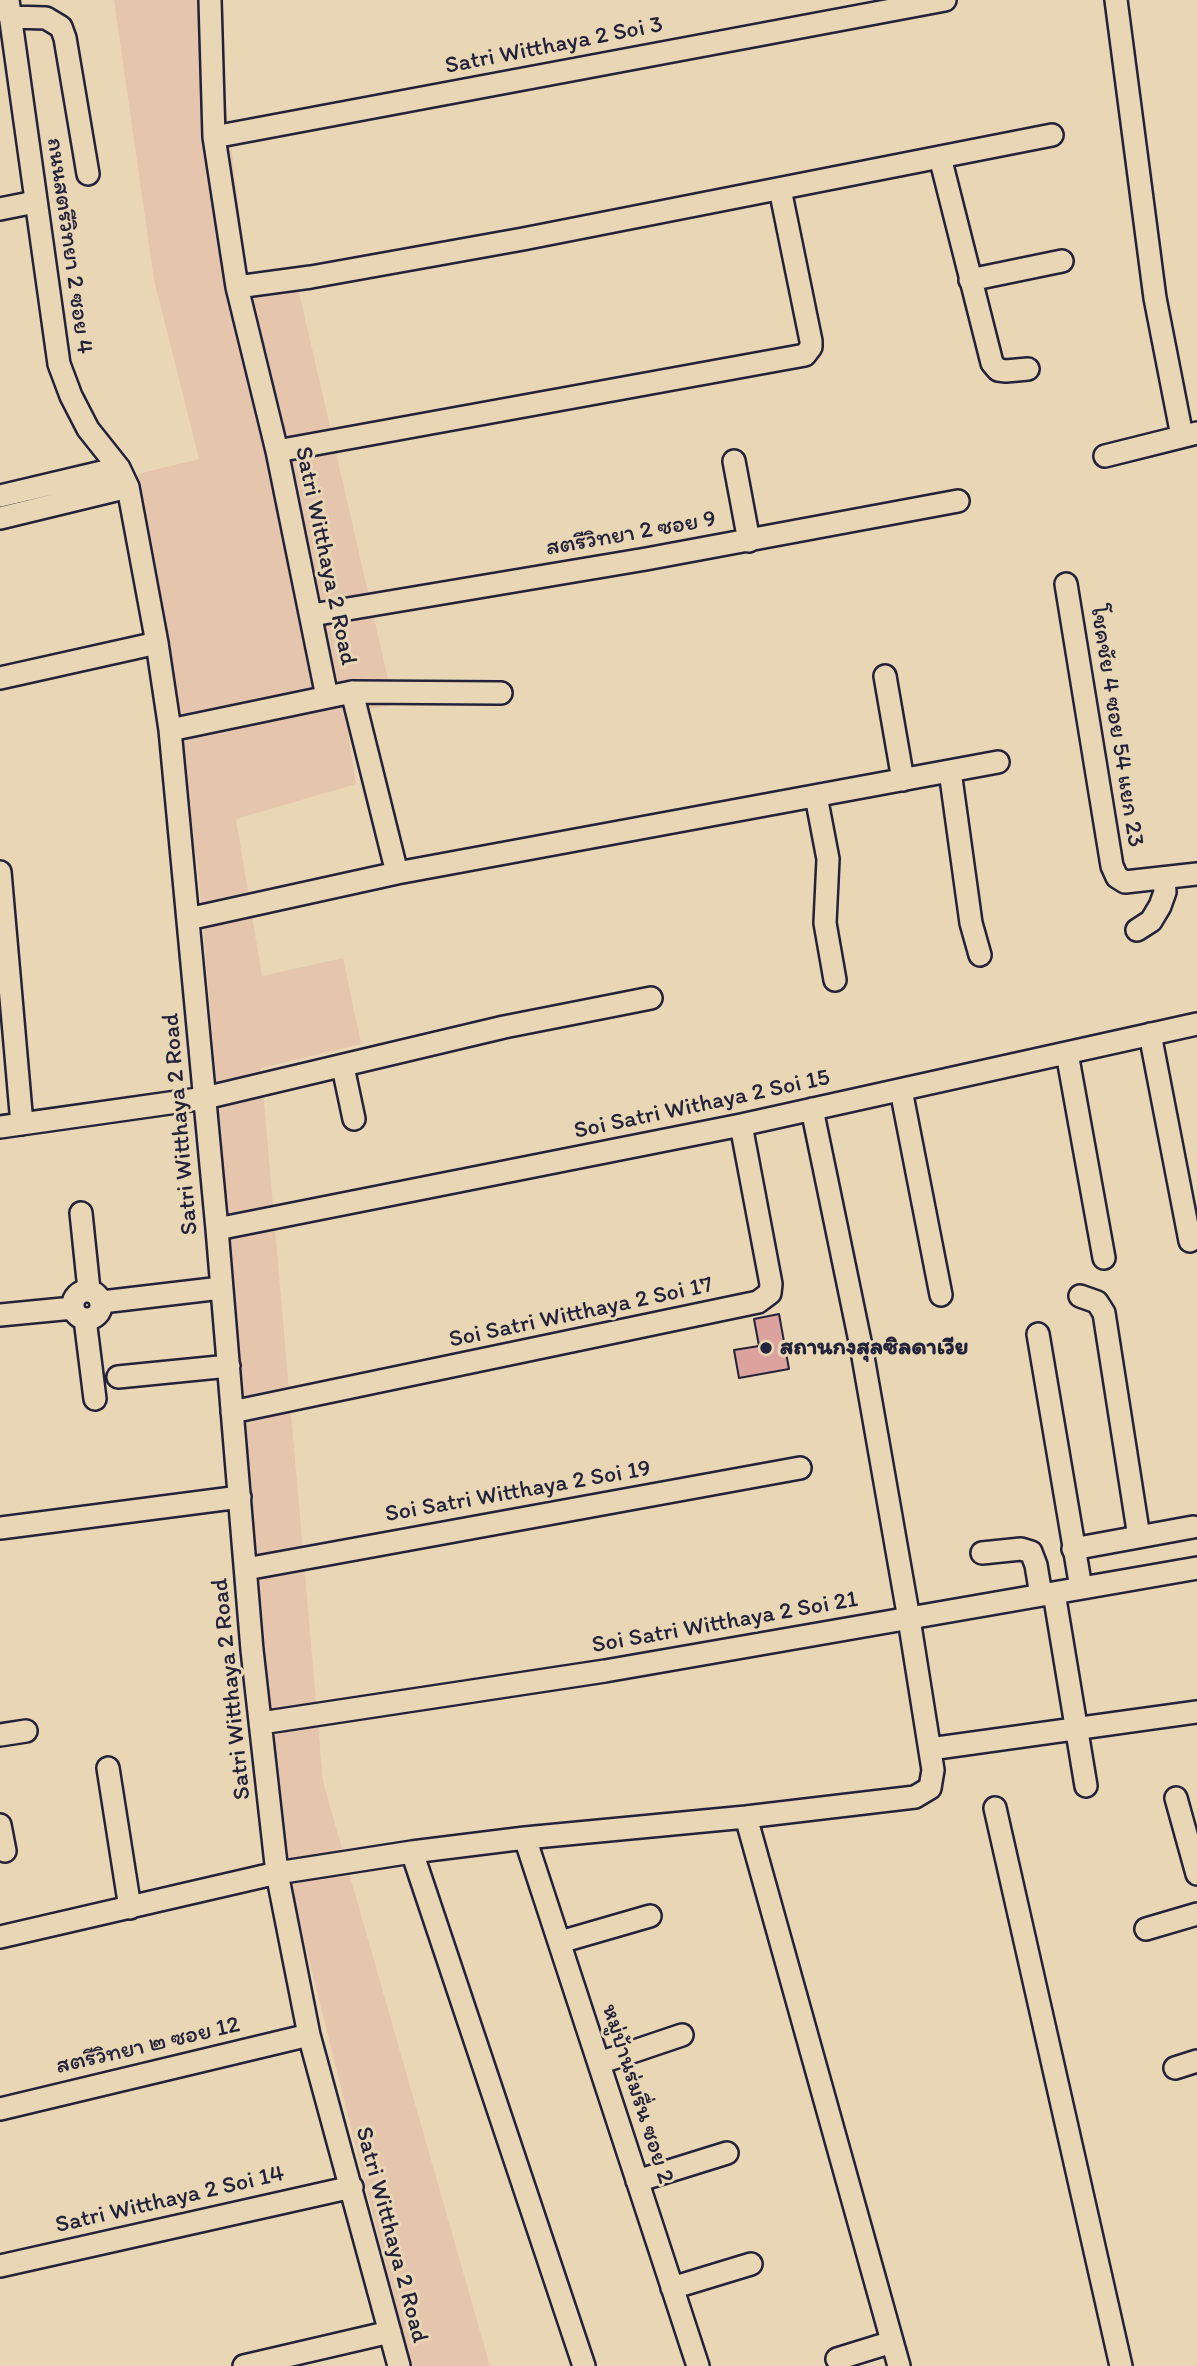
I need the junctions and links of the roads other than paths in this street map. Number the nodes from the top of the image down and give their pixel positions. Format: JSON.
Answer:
{"nodes":[{"id":1,"x":210,"y":0,"type":"edge"},
{"id":2,"x":945,"y":0,"type":"edge"},
{"id":3,"x":1116,"y":0,"type":"edge"},
{"id":4,"x":9,"y":8,"type":"edge"},
{"id":5,"x":1052,"y":135,"type":"dead end"},
{"id":6,"x":214,"y":137,"type":"junction"},
{"id":7,"x":940,"y":157,"type":"junction"},
{"id":8,"x":88,"y":174,"type":"dead end"},
{"id":9,"x":780,"y":189,"type":"junction"},
{"id":10,"x":35,"y":202,"type":"junction"},
{"id":11,"x":0,"y":209,"type":"edge"},
{"id":12,"x":1062,"y":261,"type":"dead end"},
{"id":13,"x":970,"y":280,"type":"junction"},
{"id":14,"x":237,"y":287,"type":"junction"},
{"id":15,"x":1028,"y":369,"type":"dead end"},
{"id":16,"x":1189,"y":434,"type":"edge"},
{"id":17,"x":277,"y":451,"type":"junction"},
{"id":18,"x":1105,"y":456,"type":"dead end"},
{"id":19,"x":734,"y":461,"type":"dead end"},
{"id":20,"x":123,"y":478,"type":"junction"},
{"id":21,"x":0,"y":496,"type":"edge"},
{"id":22,"x":958,"y":500,"type":"dead end"},
{"id":23,"x":0,"y":518,"type":"edge"},
{"id":24,"x":749,"y":541,"type":"junction"},
{"id":25,"x":1066,"y":584,"type":"dead end"},
{"id":26,"x":312,"y":615,"type":"junction"},
{"id":27,"x":157,"y":643,"type":"junction"},
{"id":28,"x":884,"y":676,"type":"dead end"},
{"id":29,"x":0,"y":678,"type":"edge"},
{"id":30,"x":352,"y":692,"type":"junction"},
{"id":31,"x":501,"y":693,"type":"dead end"},
{"id":32,"x":327,"y":697,"type":"junction"},
{"id":33,"x":170,"y":730,"type":"junction"},
{"id":34,"x":998,"y":762,"type":"dead end"},
{"id":35,"x":950,"y":771,"type":"junction"},
{"id":36,"x":903,"y":780,"type":"junction"},
{"id":37,"x":816,"y":796,"type":"junction"},
{"id":38,"x":0,"y":872,"type":"edge"},
{"id":39,"x":397,"y":873,"type":"junction"},
{"id":40,"x":1197,"y":874,"type":"edge"},
{"id":41,"x":1164,"y":879,"type":"junction"},
{"id":42,"x":188,"y":919,"type":"junction"},
{"id":43,"x":1137,"y":930,"type":"dead end"},
{"id":44,"x":980,"y":955,"type":"dead end"},
{"id":45,"x":835,"y":980,"type":"dead end"},
{"id":46,"x":651,"y":998,"type":"dead end"},
{"id":47,"x":1197,"y":1024,"type":"edge"},
{"id":48,"x":1150,"y":1034,"type":"junction"},
{"id":49,"x":1068,"y":1052,"type":"junction"},
{"id":50,"x":343,"y":1067,"type":"junction"},
{"id":51,"x":901,"y":1090,"type":"junction"},
{"id":52,"x":205,"y":1098,"type":"junction"},
{"id":53,"x":813,"y":1109,"type":"junction"},
{"id":54,"x":354,"y":1119,"type":"dead end"},
{"id":55,"x":22,"y":1124,"type":"junction"},
{"id":56,"x":741,"y":1125,"type":"junction"},
{"id":57,"x":0,"y":1127,"type":"edge"},
{"id":58,"x":81,"y":1213,"type":"dead end"},
{"id":59,"x":217,"y":1229,"type":"junction"},
{"id":60,"x":1190,"y":1241,"type":"dead end"},
{"id":61,"x":1104,"y":1258,"type":"dead end"},
{"id":62,"x":221,"y":1288,"type":"junction"},
{"id":63,"x":941,"y":1295,"type":"dead end"},
{"id":64,"x":95,"y":1296,"type":"junction"},
{"id":65,"x":1080,"y":1296,"type":"dead end"},
{"id":66,"x":79,"y":1313,"type":"junction"},
{"id":67,"x":0,"y":1315,"type":"edge"},
{"id":68,"x":1038,"y":1334,"type":"dead end"},
{"id":69,"x":229,"y":1366,"type":"junction"},
{"id":70,"x":118,"y":1377,"type":"dead end"},
{"id":71,"x":94,"y":1399,"type":"dead end"},
{"id":72,"x":232,"y":1412,"type":"junction"},
{"id":73,"x":800,"y":1468,"type":"dead end"},
{"id":74,"x":240,"y":1497,"type":"junction"},
{"id":75,"x":1193,"y":1527,"type":"dead end"},
{"id":76,"x":0,"y":1528,"type":"edge"},
{"id":77,"x":1139,"y":1537,"type":"junction"},
{"id":78,"x":1073,"y":1549,"type":"junction"},
{"id":79,"x":982,"y":1553,"type":"dead end"},
{"id":80,"x":1197,"y":1568,"type":"edge"},
{"id":81,"x":246,"y":1569,"type":"junction"},
{"id":82,"x":1081,"y":1588,"type":"junction"},
{"id":83,"x":1047,"y":1594,"type":"junction"},
{"id":84,"x":909,"y":1619,"type":"junction"},
{"id":85,"x":1197,"y":1712,"type":"edge"},
{"id":86,"x":261,"y":1723,"type":"junction"},
{"id":87,"x":1076,"y":1729,"type":"junction"},
{"id":88,"x":26,"y":1731,"type":"dead end"},
{"id":89,"x":0,"y":1735,"type":"edge"},
{"id":90,"x":930,"y":1749,"type":"junction"},
{"id":91,"x":108,"y":1768,"type":"dead end"},
{"id":92,"x":1086,"y":1786,"type":"dead end"},
{"id":93,"x":1176,"y":1798,"type":"dead end"},
{"id":94,"x":995,"y":1808,"type":"dead end"},
{"id":95,"x":746,"y":1817,"type":"junction"},
{"id":96,"x":0,"y":1825,"type":"edge"},
{"id":97,"x":525,"y":1838,"type":"junction"},
{"id":98,"x":5,"y":1851,"type":"dead end"},
{"id":99,"x":412,"y":1852,"type":"junction"},
{"id":100,"x":277,"y":1873,"type":"junction"},
{"id":101,"x":1197,"y":1874,"type":"edge"},
{"id":102,"x":130,"y":1908,"type":"junction"},
{"id":103,"x":1197,"y":1914,"type":"edge"},
{"id":104,"x":650,"y":1916,"type":"dead end"},
{"id":105,"x":1146,"y":1929,"type":"dead end"},
{"id":106,"x":0,"y":1937,"type":"edge"},
{"id":107,"x":559,"y":1942,"type":"junction"},
{"id":108,"x":309,"y":2035,"type":"junction"},
{"id":109,"x":682,"y":2035,"type":"dead end"},
{"id":110,"x":1197,"y":2061,"type":"edge"},
{"id":111,"x":599,"y":2063,"type":"junction"},
{"id":112,"x":1175,"y":2068,"type":"dead end"},
{"id":113,"x":0,"y":2109,"type":"edge"},
{"id":114,"x":727,"y":2152,"type":"dead end"},
{"id":115,"x":638,"y":2181,"type":"junction"},
{"id":116,"x":352,"y":2187,"type":"junction"},
{"id":117,"x":751,"y":2264,"type":"dead end"},
{"id":118,"x":0,"y":2266,"type":"edge"},
{"id":119,"x":672,"y":2288,"type":"junction"},
{"id":120,"x":390,"y":2332,"type":"junction"},
{"id":121,"x":892,"y":2342,"type":"junction"},
{"id":122,"x":837,"y":2360,"type":"dead end"},
{"id":123,"x":1117,"y":2365,"type":"edge"},
{"id":124,"x":244,"y":2366,"type":"edge"},
{"id":125,"x":399,"y":2366,"type":"edge"},
{"id":126,"x":584,"y":2366,"type":"edge"},
{"id":127,"x":698,"y":2366,"type":"edge"},
{"id":128,"x":899,"y":2366,"type":"edge"}],
"edges":[{"from":1,"to":6,"type":"street","name":"Satri Witthaya 2 Road"},
{"from":2,"to":6,"type":"street","name":"Satri Witthaya 2 Soi 3"},
{"from":3,"to":16,"type":"street"},
{"from":4,"to":8,"type":"street"},
{"from":4,"to":10,"type":"street","name":"ถนนสตรีวิทยา 2 ซอย 4"},
{"from":5,"to":7,"type":"street"},
{"from":6,"to":14,"type":"street","name":"Satri Witthaya 2 Road"},
{"from":7,"to":9,"type":"street"},
{"from":7,"to":13,"type":"street"},
{"from":9,"to":14,"type":"street"},
{"from":9,"to":17,"type":"street"},
{"from":10,"to":11,"type":"street"},
{"from":10,"to":20,"type":"street","name":"ถนนสตรีวิทยา 2 ซอย 4"},
{"from":12,"to":13,"type":"street"},
{"from":13,"to":15,"type":"street"},
{"from":14,"to":17,"type":"street","name":"Satri Witthaya 2 Road"},
{"from":16,"to":18,"type":"street"},
{"from":17,"to":26,"type":"street","name":"Satri Witthaya 2 Road"},
{"from":19,"to":24,"type":"street"},
{"from":20,"to":21,"type":"street"},
{"from":20,"to":23,"type":"street"},
{"from":20,"to":27,"type":"street","name":"ถนนสตรีวิทยา 2 ซอย 4"},
{"from":22,"to":24,"type":"street","name":"สตรีวิทยา 2 ซอย 9"},
{"from":24,"to":26,"type":"street","name":"สตรีวิทยา 2 ซอย 9"},
{"from":25,"to":41,"type":"street","name":"โชคชัย 4 ซอย 54 แยก 23"},
{"from":26,"to":32,"type":"street","name":"Satri Witthaya 2 Road"},
{"from":27,"to":29,"type":"street"},
{"from":27,"to":33,"type":"street","name":"ถนนสตรีวิทยา 2 ซอย 4"},
{"from":28,"to":36,"type":"street"},
{"from":30,"to":31,"type":"street"},
{"from":30,"to":32,"type":"street"},
{"from":30,"to":39,"type":"street"},
{"from":32,"to":33,"type":"street","name":"Satri Witthaya 2 Road"},
{"from":33,"to":42,"type":"street","name":"Satri Witthaya 2 Road"},
{"from":34,"to":35,"type":"street"},
{"from":35,"to":36,"type":"street"},
{"from":35,"to":44,"type":"street"},
{"from":36,"to":37,"type":"street"},
{"from":37,"to":39,"type":"street"},
{"from":37,"to":45,"type":"street"},
{"from":38,"to":55,"type":"street"},
{"from":39,"to":42,"type":"street"},
{"from":40,"to":41,"type":"street","name":"โชคชัย 4 ซอย 54 แยก 23"},
{"from":41,"to":43,"type":"street"},
{"from":42,"to":52,"type":"street","name":"Satri Witthaya 2 Road"},
{"from":46,"to":50,"type":"street"},
{"from":47,"to":48,"type":"street","name":"Soi Satri Withaya 2 Soi 15"},
{"from":48,"to":49,"type":"street","name":"Soi Satri Withaya 2 Soi 15"},
{"from":48,"to":60,"type":"street"},
{"from":49,"to":51,"type":"street","name":"Soi Satri Withaya 2 Soi 15"},
{"from":49,"to":61,"type":"street"},
{"from":50,"to":52,"type":"street"},
{"from":50,"to":54,"type":"street"},
{"from":51,"to":53,"type":"street","name":"Soi Satri Withaya 2 Soi 15"},
{"from":51,"to":63,"type":"street"},
{"from":52,"to":55,"type":"street"},
{"from":52,"to":59,"type":"street","name":"Satri Witthaya 2 Road"},
{"from":53,"to":56,"type":"street","name":"Soi Satri Withaya 2 Soi 15"},
{"from":53,"to":84,"type":"street"},
{"from":55,"to":57,"type":"street"},
{"from":56,"to":59,"type":"street","name":"Soi Satri Withaya 2 Soi 15"},
{"from":56,"to":72,"type":"street","name":"Soi Satri Witthaya 2 Soi 17"},
{"from":58,"to":64,"type":"street"},
{"from":59,"to":62,"type":"street","name":"Satri Witthaya 2 Road"},
{"from":62,"to":64,"type":"street"},
{"from":62,"to":69,"type":"street","name":"Satri Witthaya 2 Road"},
{"from":64,"to":66,"type":"street"},
{"from":65,"to":77,"type":"street"},
{"from":66,"to":67,"type":"street"},
{"from":66,"to":71,"type":"street"},
{"from":68,"to":78,"type":"street"},
{"from":69,"to":70,"type":"street"},
{"from":69,"to":72,"type":"street","name":"Satri Witthaya 2 Road"},
{"from":72,"to":74,"type":"street","name":"Satri Witthaya 2 Road"},
{"from":73,"to":81,"type":"street","name":"Soi Satri Witthaya 2 Soi 19"},
{"from":74,"to":76,"type":"street"},
{"from":74,"to":81,"type":"street","name":"Satri Witthaya 2 Road"},
{"from":75,"to":77,"type":"street"},
{"from":77,"to":78,"type":"street"},
{"from":78,"to":82,"type":"street"},
{"from":79,"to":83,"type":"street"},
{"from":80,"to":82,"type":"street","name":"Soi Satri Witthaya 2 Soi 21"},
{"from":81,"to":86,"type":"street","name":"Satri Witthaya 2 Road"},
{"from":82,"to":83,"type":"street","name":"Soi Satri Witthaya 2 Soi 21"},
{"from":83,"to":84,"type":"street","name":"Soi Satri Witthaya 2 Soi 21"},
{"from":83,"to":87,"type":"street"},
{"from":84,"to":86,"type":"street","name":"Soi Satri Witthaya 2 Soi 21"},
{"from":84,"to":90,"type":"street"},
{"from":85,"to":87,"type":"street"},
{"from":86,"to":100,"type":"street","name":"Satri Witthaya 2 Road"},
{"from":87,"to":90,"type":"street"},
{"from":87,"to":92,"type":"street"},
{"from":88,"to":89,"type":"street"},
{"from":90,"to":95,"type":"street"},
{"from":91,"to":102,"type":"street"},
{"from":93,"to":101,"type":"street"},
{"from":94,"to":123,"type":"street"},
{"from":95,"to":97,"type":"street"},
{"from":95,"to":121,"type":"street"},
{"from":96,"to":98,"type":"street"},
{"from":97,"to":99,"type":"street"},
{"from":97,"to":107,"type":"street","name":"หมู่บ้านร่มรื่น ซอย 2"},
{"from":99,"to":100,"type":"street"},
{"from":99,"to":126,"type":"street"},
{"from":100,"to":102,"type":"street"},
{"from":100,"to":108,"type":"street","name":"Satri Witthaya 2 Road"},
{"from":102,"to":106,"type":"street"},
{"from":103,"to":105,"type":"street"},
{"from":104,"to":107,"type":"street"},
{"from":107,"to":111,"type":"street","name":"หมู่บ้านร่มรื่น ซอย 2"},
{"from":108,"to":113,"type":"street","name":"สตรีวิทยา ๒ ซอย 12"},
{"from":108,"to":116,"type":"street","name":"Satri Witthaya 2 Road"},
{"from":109,"to":111,"type":"street"},
{"from":110,"to":112,"type":"street"},
{"from":111,"to":115,"type":"street","name":"หมู่บ้านร่มรื่น ซอย 2"},
{"from":114,"to":115,"type":"street"},
{"from":115,"to":119,"type":"street","name":"หมู่บ้านร่มรื่น ซอย 2"},
{"from":116,"to":118,"type":"street","name":"Satri Witthaya 2 Soi 14"},
{"from":116,"to":120,"type":"street","name":"Satri Witthaya 2 Road"},
{"from":117,"to":119,"type":"street"},
{"from":119,"to":127,"type":"street","name":"หมู่บ้านร่มรื่น ซอย 2"},
{"from":120,"to":124,"type":"street"},
{"from":120,"to":125,"type":"street","name":"Satri Witthaya 2 Road"},
{"from":121,"to":122,"type":"street"},
{"from":121,"to":128,"type":"street"}]}
